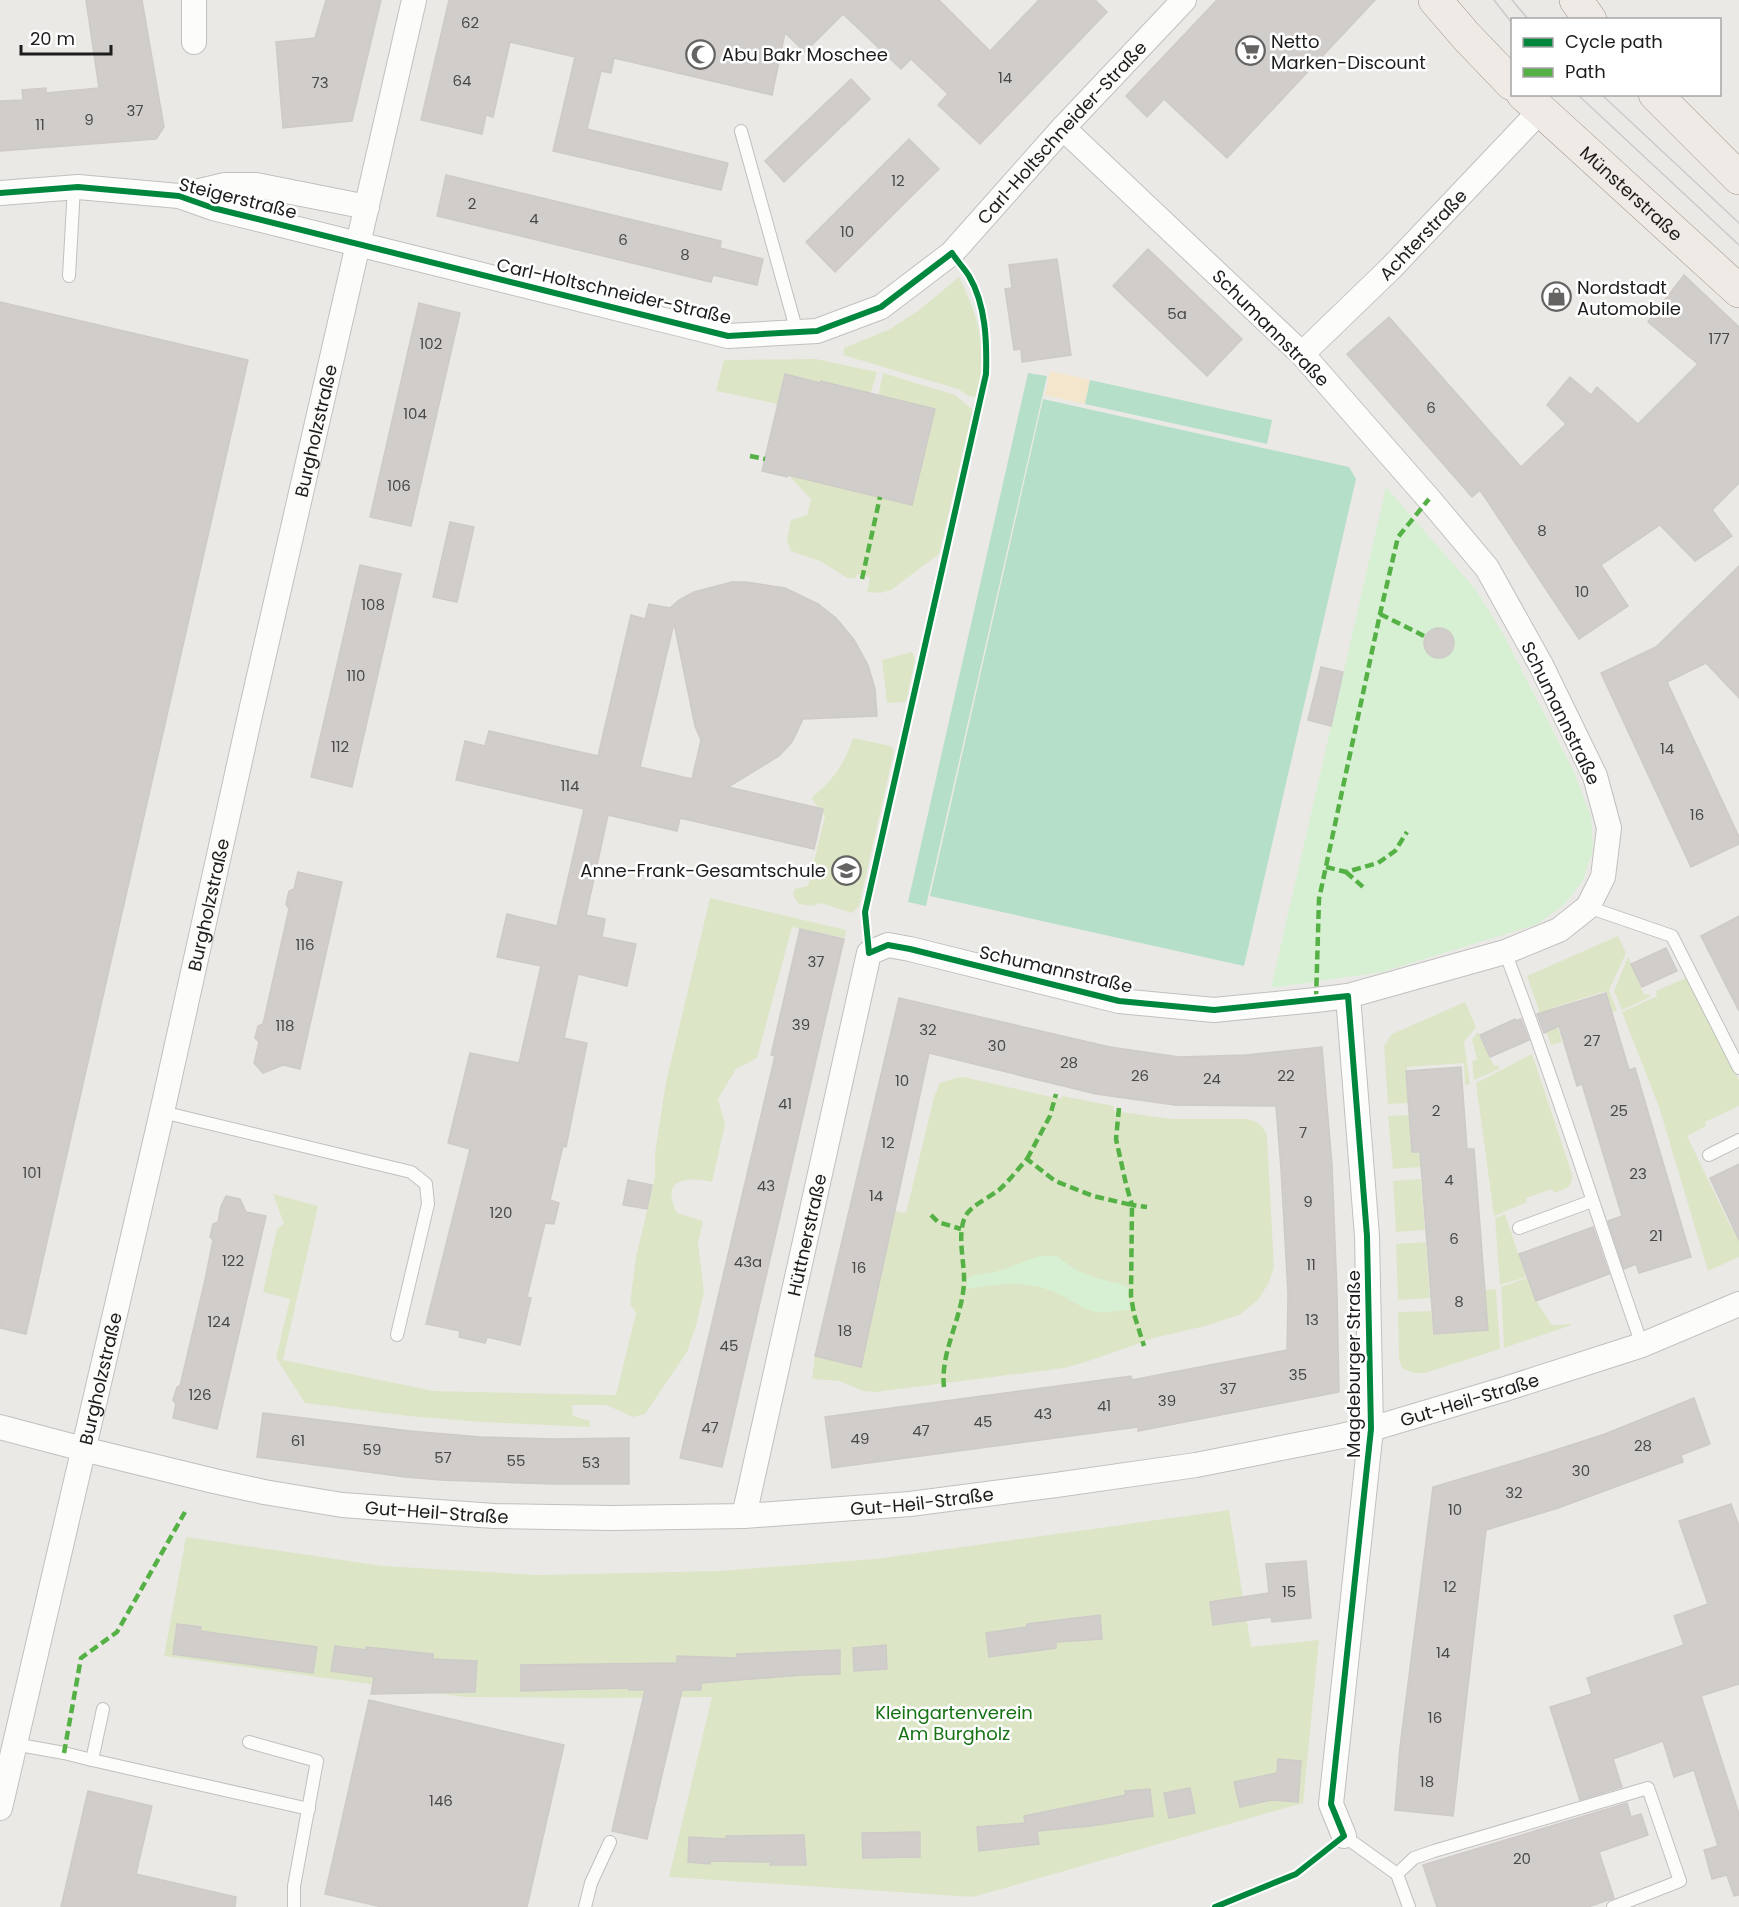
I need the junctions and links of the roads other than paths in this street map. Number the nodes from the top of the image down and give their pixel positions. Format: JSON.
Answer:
{"nodes":[{"id":1,"x":194,"y":0,"type":"edge"},
{"id":2,"x":414,"y":0,"type":"edge"},
{"id":3,"x":1185,"y":0,"type":"edge"},
{"id":4,"x":1435,"y":0,"type":"edge"},
{"id":5,"x":1576,"y":0,"type":"edge"},
{"id":6,"x":1589,"y":18,"type":"edge"},
{"id":7,"x":194,"y":42,"type":"dead end"},
{"id":8,"x":1511,"y":83,"type":"edge"},
{"id":9,"x":1657,"y":96,"type":"edge"},
{"id":10,"x":1531,"y":103,"type":"edge"},
{"id":11,"x":1063,"y":128,"type":"junction"},
{"id":12,"x":741,"y":131,"type":"dead end"},
{"id":13,"x":1739,"y":178,"type":"edge"},
{"id":14,"x":74,"y":187,"type":"junction"},
{"id":15,"x":0,"y":193,"type":"edge"},
{"id":16,"x":179,"y":196,"type":"junction"},
{"id":17,"x":367,"y":207,"type":"junction"},
{"id":18,"x":358,"y":244,"type":"junction"},
{"id":19,"x":69,"y":276,"type":"dead end"},
{"id":20,"x":1739,"y":291,"type":"edge"},
{"id":21,"x":797,"y":332,"type":"junction"},
{"id":22,"x":1302,"y":354,"type":"junction"},
{"id":23,"x":1588,"y":906,"type":"junction"},
{"id":24,"x":1505,"y":952,"type":"junction"},
{"id":25,"x":869,"y":953,"type":"joint"},
{"id":26,"x":1348,"y":996,"type":"junction"},
{"id":27,"x":1739,"y":1068,"type":"edge"},
{"id":28,"x":162,"y":1112,"type":"junction"},
{"id":29,"x":1739,"y":1140,"type":"edge"},
{"id":30,"x":1709,"y":1155,"type":"dead end"},
{"id":31,"x":1592,"y":1201,"type":"junction"},
{"id":32,"x":1519,"y":1228,"type":"dead end"},
{"id":33,"x":1739,"y":1304,"type":"edge"},
{"id":34,"x":397,"y":1335,"type":"dead end"},
{"id":35,"x":1641,"y":1345,"type":"junction"},
{"id":36,"x":0,"y":1427,"type":"edge"},
{"id":37,"x":1371,"y":1429,"type":"junction"},
{"id":38,"x":83,"y":1449,"type":"junction"},
{"id":39,"x":744,"y":1516,"type":"junction"},
{"id":40,"x":103,"y":1709,"type":"dead end"},
{"id":41,"x":249,"y":1742,"type":"dead end"},
{"id":42,"x":14,"y":1744,"type":"junction"},
{"id":43,"x":92,"y":1760,"type":"junction"},
{"id":44,"x":0,"y":1808,"type":"edge"},
{"id":45,"x":309,"y":1809,"type":"junction"},
{"id":46,"x":1344,"y":1836,"type":"joint"},
{"id":47,"x":610,"y":1842,"type":"dead end"},
{"id":48,"x":1397,"y":1874,"type":"junction"},
{"id":49,"x":294,"y":1907,"type":"edge"},
{"id":50,"x":585,"y":1907,"type":"edge"},
{"id":51,"x":1409,"y":1907,"type":"edge"},
{"id":52,"x":1613,"y":1907,"type":"edge"}],
"edges":[{"from":1,"to":7,"type":"street"},
{"from":2,"to":17,"type":"street","name":"Burgholzstraße"},
{"from":3,"to":11,"type":"street","name":"Carl-Holtschneider-Straße"},
{"from":4,"to":8,"type":"main road"},
{"from":5,"to":6,"type":"main road"},
{"from":9,"to":13,"type":"main road"},
{"from":10,"to":20,"type":"main road","name":"Münsterstraße"},
{"from":10,"to":22,"type":"street","name":"Achterstraße"},
{"from":11,"to":21,"type":"street","name":"Carl-Holtschneider-Straße"},
{"from":11,"to":22,"type":"street","name":"Schumannstraße"},
{"from":12,"to":21,"type":"lane"},
{"from":14,"to":15,"type":"street","name":"Steigerstraße"},
{"from":14,"to":16,"type":"street","name":"Steigerstraße"},
{"from":14,"to":19,"type":"lane"},
{"from":16,"to":17,"type":"street","name":"Steigerstraße"},
{"from":16,"to":18,"type":"street","name":"Steigerstraße"},
{"from":17,"to":18,"type":"street","name":"Burgholzstraße"},
{"from":18,"to":21,"type":"street","name":"Carl-Holtschneider-Straße"},
{"from":18,"to":28,"type":"street","name":"Burgholzstraße"},
{"from":22,"to":23,"type":"street","name":"Schumannstraße"},
{"from":23,"to":24,"type":"street","name":"Schumannstraße"},
{"from":23,"to":27,"type":"lane"},
{"from":24,"to":26,"type":"street","name":"Schumannstraße"},
{"from":24,"to":31,"type":"lane"},
{"from":25,"to":26,"type":"street","name":"Schumannstraße"},
{"from":25,"to":39,"type":"street","name":"Hüttnerstraße"},
{"from":26,"to":37,"type":"street","name":"Magdeburger Straße"},
{"from":28,"to":34,"type":"lane"},
{"from":28,"to":38,"type":"street","name":"Burgholzstraße"},
{"from":29,"to":30,"type":"lane"},
{"from":31,"to":32,"type":"lane"},
{"from":31,"to":35,"type":"lane"},
{"from":33,"to":35,"type":"street","name":"Gut-Heil-Straße"},
{"from":35,"to":37,"type":"street","name":"Gut-Heil-Straße"},
{"from":36,"to":38,"type":"street","name":"Gut-Heil-Straße"},
{"from":37,"to":39,"type":"street","name":"Gut-Heil-Straße"},
{"from":37,"to":46,"type":"street","name":"Magdeburger Straße"},
{"from":38,"to":39,"type":"street","name":"Gut-Heil-Straße"},
{"from":38,"to":42,"type":"street","name":"Burgholzstraße"},
{"from":40,"to":43,"type":"lane"},
{"from":41,"to":45,"type":"lane"},
{"from":42,"to":43,"type":"lane"},
{"from":42,"to":44,"type":"street","name":"Burgholzstraße"},
{"from":43,"to":45,"type":"lane"},
{"from":45,"to":49,"type":"lane"},
{"from":46,"to":48,"type":"lane"},
{"from":47,"to":50,"type":"lane"},
{"from":48,"to":51,"type":"lane"},
{"from":48,"to":52,"type":"lane"}]}
